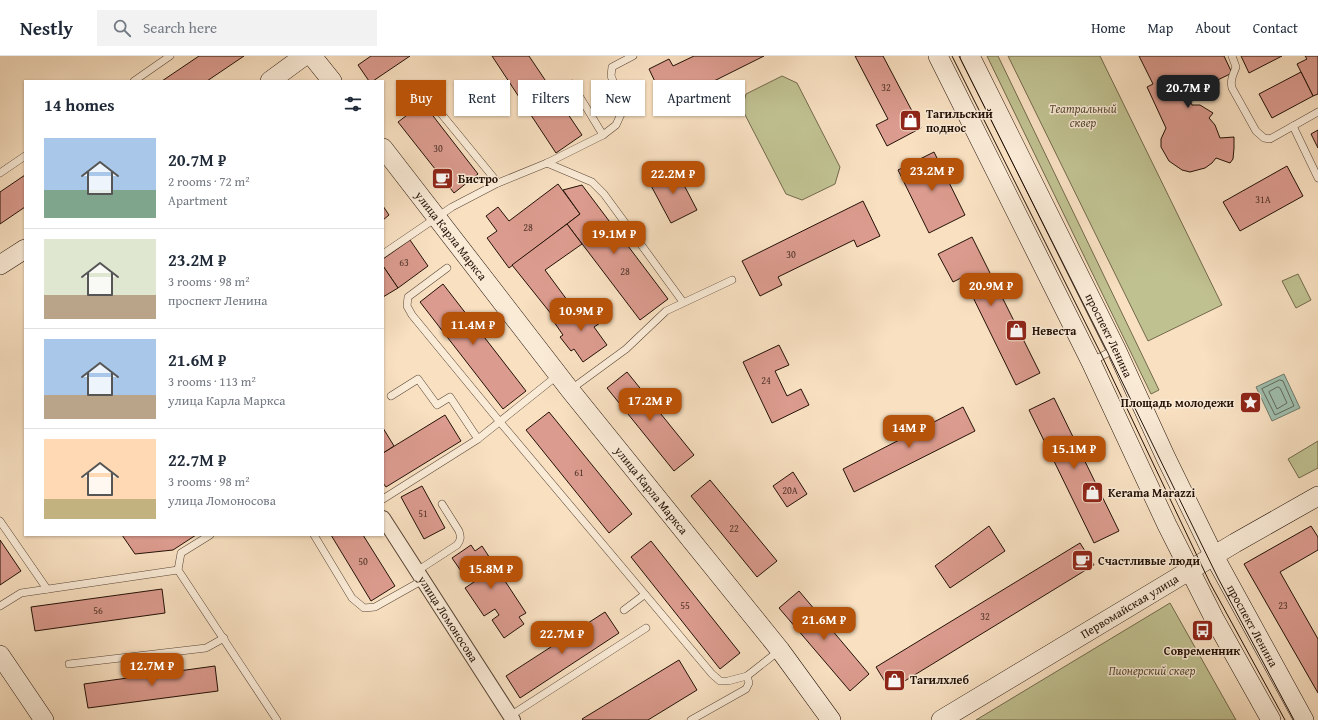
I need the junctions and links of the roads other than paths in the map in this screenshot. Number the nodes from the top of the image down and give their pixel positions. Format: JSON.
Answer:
{"nodes":[{"id":1,"x":170,"y":56,"type":"edge"},
{"id":2,"x":304,"y":56,"type":"edge"},
{"id":3,"x":312,"y":56,"type":"edge"},
{"id":4,"x":633,"y":56,"type":"edge"},
{"id":5,"x":938,"y":56,"type":"edge"},
{"id":6,"x":970,"y":56,"type":"edge"},
{"id":7,"x":1232,"y":56,"type":"edge"},
{"id":8,"x":135,"y":80,"type":"edge"},
{"id":9,"x":271,"y":80,"type":"edge"},
{"id":10,"x":331,"y":80,"type":"edge"},
{"id":11,"x":583,"y":102,"type":"edge"},
{"id":12,"x":1318,"y":112,"type":"edge"},
{"id":13,"x":443,"y":116,"type":"edge"},
{"id":14,"x":1293,"y":126,"type":"junction"},
{"id":15,"x":603,"y":135,"type":"junction"},
{"id":16,"x":385,"y":153,"type":"edge"},
{"id":17,"x":24,"y":157,"type":"edge"},
{"id":18,"x":547,"y":163,"type":"junction"},
{"id":19,"x":0,"y":174,"type":"edge"},
{"id":20,"x":1318,"y":178,"type":"edge"},
{"id":21,"x":498,"y":183,"type":"junction"},
{"id":22,"x":436,"y":218,"type":"junction"},
{"id":23,"x":24,"y":250,"type":"edge"},
{"id":24,"x":384,"y":253,"type":"edge"},
{"id":25,"x":0,"y":266,"type":"edge"},
{"id":26,"x":447,"y":268,"type":"dead end"},
{"id":27,"x":732,"y":280,"type":"dead end"},
{"id":28,"x":683,"y":302,"type":"junction"},
{"id":29,"x":1116,"y":349,"type":"junction"},
{"id":30,"x":1091,"y":362,"type":"junction"},
{"id":31,"x":558,"y":375,"type":"junction"},
{"id":32,"x":570,"y":390,"type":"junction"},
{"id":33,"x":391,"y":396,"type":"dead end"},
{"id":34,"x":500,"y":422,"type":"junction"},
{"id":35,"x":478,"y":439,"type":"junction"},
{"id":36,"x":1318,"y":497,"type":"edge"},
{"id":37,"x":384,"y":498,"type":"edge"},
{"id":38,"x":442,"y":504,"type":"dead end"},
{"id":39,"x":384,"y":520,"type":"edge"},
{"id":40,"x":0,"y":521,"type":"edge"},
{"id":41,"x":208,"y":536,"type":"edge"},
{"id":42,"x":315,"y":536,"type":"edge"},
{"id":43,"x":1214,"y":556,"type":"junction"},
{"id":44,"x":178,"y":570,"type":"junction"},
{"id":45,"x":1190,"y":570,"type":"junction"},
{"id":46,"x":420,"y":576,"type":"junction"},
{"id":47,"x":47,"y":589,"type":"junction"},
{"id":48,"x":644,"y":595,"type":"junction"},
{"id":49,"x":0,"y":606,"type":"edge"},
{"id":50,"x":624,"y":610,"type":"dead end"},
{"id":51,"x":646,"y":628,"type":"dead end"},
{"id":52,"x":224,"y":638,"type":"junction"},
{"id":53,"x":780,"y":650,"type":"junction"},
{"id":54,"x":0,"y":655,"type":"edge"},
{"id":55,"x":69,"y":664,"type":"dead end"},
{"id":56,"x":747,"y":676,"type":"junction"},
{"id":57,"x":512,"y":718,"type":"edge"},
{"id":58,"x":44,"y":720,"type":"edge"},
{"id":59,"x":277,"y":720,"type":"edge"},
{"id":60,"x":691,"y":720,"type":"edge"},
{"id":61,"x":831,"y":720,"type":"edge"},
{"id":62,"x":941,"y":720,"type":"edge"},
{"id":63,"x":1271,"y":720,"type":"edge"},
{"id":64,"x":1304,"y":720,"type":"edge"}],
"edges":[{"from":1,"to":8,"type":"lane"},
{"from":2,"to":9,"type":"main road"},
{"from":3,"to":10,"type":"main road"},
{"from":4,"to":15,"type":"lane"},
{"from":5,"to":30,"type":"main road"},
{"from":6,"to":29,"type":"main road","name":"проспект Ленина"},
{"from":7,"to":14,"type":"lane"},
{"from":11,"to":15,"type":"lane"},
{"from":12,"to":14,"type":"lane"},
{"from":13,"to":21,"type":"lane"},
{"from":14,"to":20,"type":"lane"},
{"from":15,"to":18,"type":"lane"},
{"from":16,"to":22,"type":"main road","name":"улица Карла Маркса"},
{"from":17,"to":19,"type":"lane"},
{"from":18,"to":21,"type":"lane"},
{"from":18,"to":28,"type":"lane"},
{"from":21,"to":22,"type":"lane"},
{"from":22,"to":24,"type":"lane"},
{"from":22,"to":31,"type":"main road","name":"улица Карла Маркса"},
{"from":23,"to":25,"type":"main road"},
{"from":26,"to":34,"type":"lane"},
{"from":27,"to":28,"type":"lane"},
{"from":28,"to":32,"type":"lane"},
{"from":29,"to":30,"type":"lane"},
{"from":29,"to":43,"type":"main road","name":"проспект Ленина"},
{"from":30,"to":45,"type":"main road"},
{"from":31,"to":32,"type":"main road","name":"улица Карла Маркса"},
{"from":31,"to":34,"type":"lane"},
{"from":32,"to":53,"type":"main road","name":"улица Карла Маркса"},
{"from":33,"to":35,"type":"lane"},
{"from":34,"to":35,"type":"lane"},
{"from":34,"to":48,"type":"lane"},
{"from":35,"to":37,"type":"lane"},
{"from":36,"to":43,"type":"main road","name":"Первомайская улица"},
{"from":38,"to":46,"type":"lane"},
{"from":39,"to":46,"type":"street","name":"улица Ломоносова"},
{"from":40,"to":47,"type":"lane"},
{"from":41,"to":44,"type":"lane"},
{"from":42,"to":46,"type":"lane"},
{"from":43,"to":45,"type":"main road","name":"Первомайская улица"},
{"from":43,"to":64,"type":"main road","name":"проспект Ленина"},
{"from":44,"to":47,"type":"lane"},
{"from":44,"to":52,"type":"lane"},
{"from":45,"to":62,"type":"main road","name":"Первомайская улица"},
{"from":45,"to":63,"type":"main road"},
{"from":46,"to":57,"type":"street","name":"улица Ломоносова"},
{"from":47,"to":49,"type":"lane"},
{"from":48,"to":50,"type":"lane"},
{"from":48,"to":56,"type":"lane"},
{"from":51,"to":57,"type":"lane"},
{"from":52,"to":55,"type":"lane"},
{"from":52,"to":59,"type":"lane"},
{"from":53,"to":56,"type":"lane"},
{"from":53,"to":61,"type":"main road","name":"улица Карла Маркса"},
{"from":54,"to":58,"type":"main road"},
{"from":56,"to":60,"type":"lane"}]}
